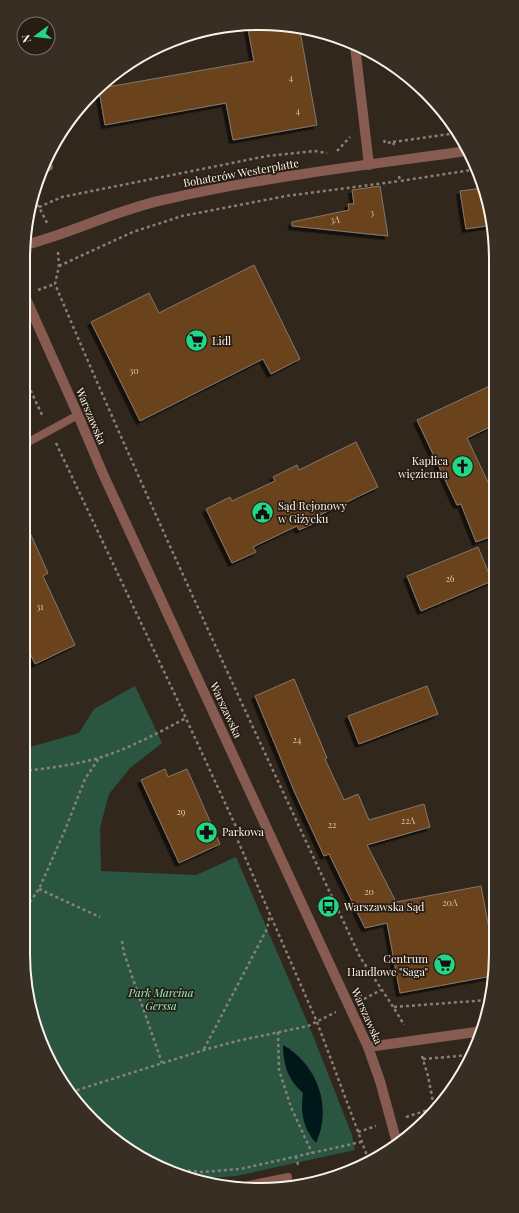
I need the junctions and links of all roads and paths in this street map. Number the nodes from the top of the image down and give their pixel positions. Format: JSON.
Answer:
{"nodes":[{"id":1,"x":356,"y":51,"type":"edge"},
{"id":2,"x":365,"y":131,"type":"junction"},
{"id":3,"x":451,"y":134,"type":"edge"},
{"id":4,"x":393,"y":142,"type":"dead end"},
{"id":5,"x":462,"y":152,"type":"edge"},
{"id":6,"x":369,"y":165,"type":"junction"},
{"id":7,"x":400,"y":181,"type":"dead end"},
{"id":8,"x":37,"y":204,"type":"edge"},
{"id":9,"x":39,"y":207,"type":"junction"},
{"id":10,"x":52,"y":238,"type":"junction"},
{"id":11,"x":30,"y":244,"type":"edge"},
{"id":12,"x":59,"y":266,"type":"junction"},
{"id":13,"x":30,"y":308,"type":"edge"},
{"id":14,"x":30,"y":389,"type":"edge"},
{"id":15,"x":78,"y":415,"type":"junction"},
{"id":16,"x":50,"y":430,"type":"junction"},
{"id":17,"x":30,"y":441,"type":"edge"},
{"id":18,"x":186,"y":718,"type":"junction"},
{"id":19,"x":99,"y":758,"type":"junction"},
{"id":20,"x":30,"y":770,"type":"edge"},
{"id":21,"x":39,"y":889,"type":"junction"},
{"id":22,"x":30,"y":902,"type":"edge"},
{"id":23,"x":270,"y":913,"type":"junction"},
{"id":24,"x":100,"y":917,"type":"dead end"},
{"id":25,"x":122,"y":941,"type":"dead end"},
{"id":26,"x":381,"y":990,"type":"junction"},
{"id":27,"x":484,"y":1000,"type":"edge"},
{"id":28,"x":349,"y":1005,"type":"junction"},
{"id":29,"x":394,"y":1007,"type":"junction"},
{"id":30,"x":317,"y":1022,"type":"junction"},
{"id":31,"x":278,"y":1032,"type":"junction"},
{"id":32,"x":475,"y":1032,"type":"edge"},
{"id":33,"x":413,"y":1040,"type":"junction"},
{"id":34,"x":368,"y":1047,"type":"junction"},
{"id":35,"x":204,"y":1050,"type":"junction"},
{"id":36,"x":465,"y":1055,"type":"edge"},
{"id":37,"x":423,"y":1059,"type":"junction"},
{"id":38,"x":162,"y":1063,"type":"junction"},
{"id":39,"x":76,"y":1091,"type":"edge"},
{"id":40,"x":433,"y":1104,"type":"edge"},
{"id":41,"x":425,"y":1112,"type":"edge"},
{"id":42,"x":391,"y":1121,"type":"junction"},
{"id":43,"x":396,"y":1138,"type":"edge"},
{"id":44,"x":362,"y":1142,"type":"junction"},
{"id":45,"x":312,"y":1153,"type":"junction"},
{"id":46,"x":367,"y":1156,"type":"edge"},
{"id":47,"x":184,"y":1170,"type":"edge"},
{"id":48,"x":288,"y":1177,"type":"dead end"},
{"id":49,"x":259,"y":1183,"type":"edge"}],
"edges":[{"from":1,"to":2,"type":"street"},
{"from":2,"to":6,"type":"street"},
{"from":2,"to":9,"type":"path"},
{"from":3,"to":4,"type":"path"},
{"from":5,"to":6,"type":"street","name":"Bohaterów Westerplatte"},
{"from":6,"to":10,"type":"street","name":"Bohaterów Westerplatte"},
{"from":7,"to":12,"type":"path"},
{"from":8,"to":9,"type":"path"},
{"from":9,"to":10,"type":"path"},
{"from":10,"to":11,"type":"street","name":"Bohaterów Westerplatte"},
{"from":10,"to":12,"type":"path"},
{"from":12,"to":26,"type":"path"},
{"from":13,"to":15,"type":"street","name":"Warszawska"},
{"from":14,"to":16,"type":"path"},
{"from":15,"to":16,"type":"lane"},
{"from":15,"to":28,"type":"street","name":"Warszawska"},
{"from":16,"to":17,"type":"lane"},
{"from":16,"to":18,"type":"path"},
{"from":18,"to":19,"type":"path"},
{"from":18,"to":23,"type":"path"},
{"from":19,"to":20,"type":"path"},
{"from":19,"to":21,"type":"path"},
{"from":21,"to":22,"type":"path"},
{"from":21,"to":24,"type":"path"},
{"from":23,"to":30,"type":"path"},
{"from":23,"to":35,"type":"path"},
{"from":25,"to":38,"type":"path"},
{"from":26,"to":28,"type":"path"},
{"from":26,"to":29,"type":"path"},
{"from":27,"to":29,"type":"path"},
{"from":28,"to":30,"type":"path"},
{"from":28,"to":34,"type":"street","name":"Warszawska"},
{"from":29,"to":33,"type":"path"},
{"from":30,"to":31,"type":"path"},
{"from":30,"to":44,"type":"path"},
{"from":31,"to":35,"type":"path"},
{"from":31,"to":45,"type":"path"},
{"from":32,"to":33,"type":"street"},
{"from":33,"to":34,"type":"street"},
{"from":33,"to":37,"type":"path"},
{"from":34,"to":42,"type":"street","name":"Warszawska"},
{"from":35,"to":38,"type":"path"},
{"from":36,"to":37,"type":"path"},
{"from":37,"to":40,"type":"path"},
{"from":38,"to":39,"type":"path"},
{"from":41,"to":42,"type":"path"},
{"from":42,"to":43,"type":"street","name":"Warszawska"},
{"from":44,"to":45,"type":"path"},
{"from":44,"to":46,"type":"path"},
{"from":45,"to":47,"type":"path"},
{"from":48,"to":49,"type":"lane"}]}
